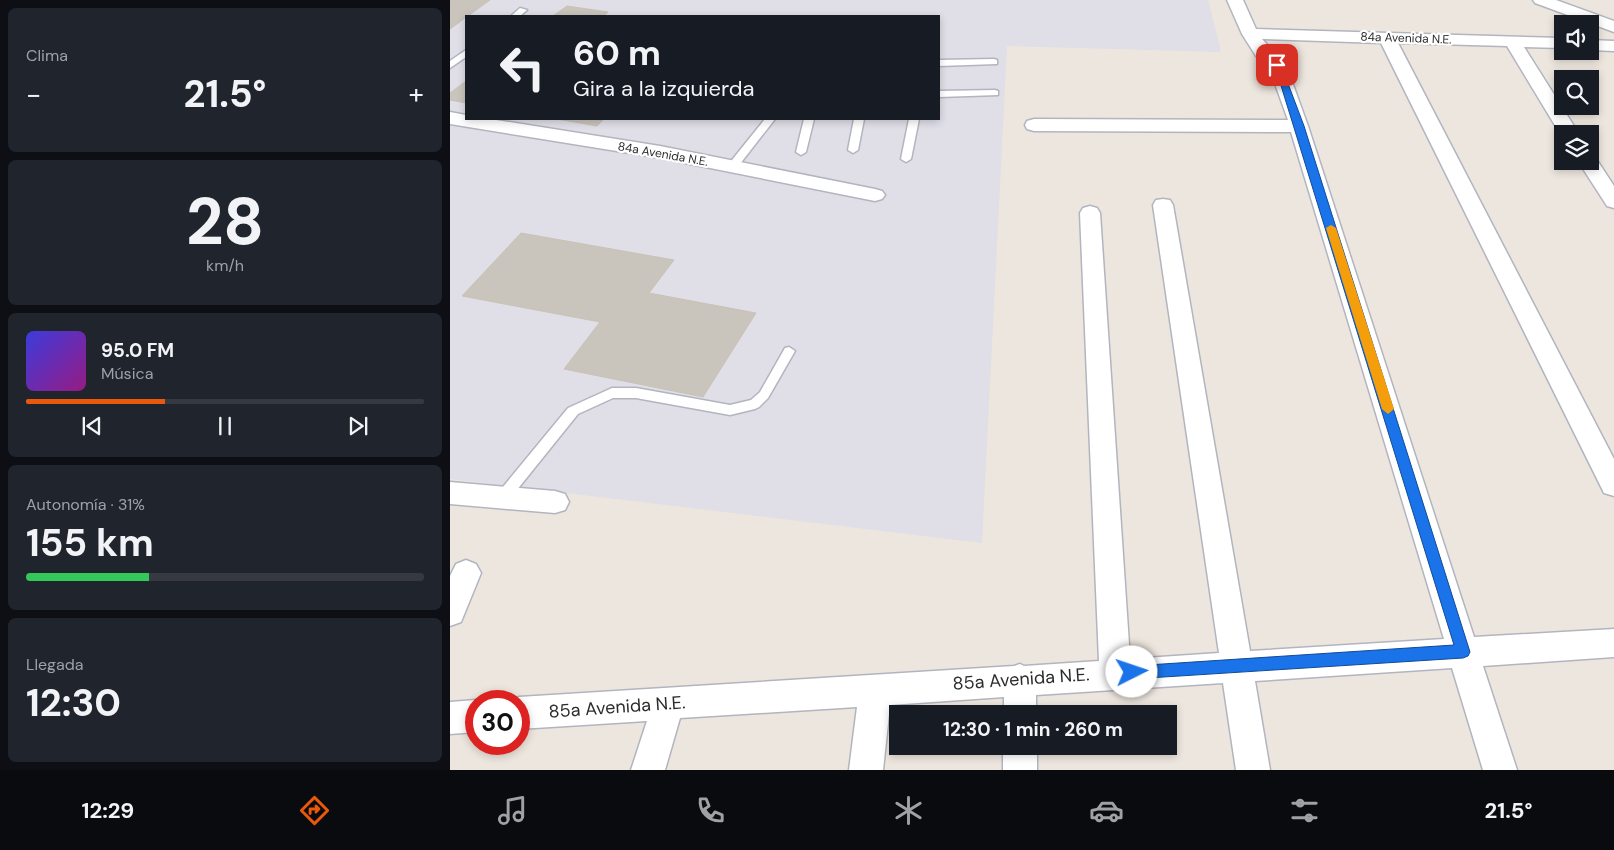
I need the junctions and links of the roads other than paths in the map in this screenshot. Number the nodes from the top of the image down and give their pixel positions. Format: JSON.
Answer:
{"nodes":[{"id":1,"x":1541,"y":0,"type":"edge"},
{"id":2,"x":1242,"y":3,"type":"edge"},
{"id":3,"x":523,"y":10,"type":"dead end"},
{"id":4,"x":516,"y":15,"type":"edge"},
{"id":5,"x":1614,"y":26,"type":"edge"},
{"id":6,"x":1387,"y":38,"type":"junction"},
{"id":7,"x":1512,"y":41,"type":"junction"},
{"id":8,"x":1256,"y":43,"type":"junction"},
{"id":9,"x":1554,"y":43,"type":"edge"},
{"id":10,"x":1599,"y":45,"type":"edge"},
{"id":11,"x":1614,"y":46,"type":"edge"},
{"id":12,"x":465,"y":54,"type":"edge"},
{"id":13,"x":940,"y":62,"type":"edge"},
{"id":14,"x":994,"y":62,"type":"dead end"},
{"id":15,"x":450,"y":65,"type":"edge"},
{"id":16,"x":995,"y":93,"type":"dead end"},
{"id":17,"x":940,"y":94,"type":"edge"},
{"id":18,"x":450,"y":118,"type":"edge"},
{"id":19,"x":769,"y":120,"type":"edge"},
{"id":20,"x":810,"y":120,"type":"edge"},
{"id":21,"x":859,"y":120,"type":"edge"},
{"id":22,"x":914,"y":120,"type":"edge"},
{"id":23,"x":1034,"y":125,"type":"dead end"},
{"id":24,"x":1564,"y":125,"type":"edge"},
{"id":25,"x":1299,"y":126,"type":"junction"},
{"id":26,"x":853,"y":150,"type":"dead end"},
{"id":27,"x":801,"y":152,"type":"dead end"},
{"id":28,"x":906,"y":159,"type":"dead end"},
{"id":29,"x":732,"y":167,"type":"junction"},
{"id":30,"x":1594,"y":170,"type":"edge"},
{"id":31,"x":875,"y":195,"type":"dead end"},
{"id":32,"x":1614,"y":202,"type":"edge"},
{"id":33,"x":1164,"y":205,"type":"dead end"},
{"id":34,"x":1090,"y":213,"type":"dead end"},
{"id":35,"x":789,"y":351,"type":"dead end"},
{"id":36,"x":1614,"y":485,"type":"edge"},
{"id":37,"x":450,"y":493,"type":"edge"},
{"id":38,"x":504,"y":498,"type":"junction"},
{"id":39,"x":555,"y":502,"type":"dead end"},
{"id":40,"x":466,"y":572,"type":"dead end"},
{"id":41,"x":450,"y":612,"type":"edge"},
{"id":42,"x":1614,"y":642,"type":"edge"},
{"id":43,"x":1463,"y":652,"type":"junction"},
{"id":44,"x":1237,"y":666,"type":"junction"},
{"id":45,"x":1115,"y":674,"type":"junction"},
{"id":46,"x":1020,"y":679,"type":"junction"},
{"id":47,"x":875,"y":689,"type":"junction"},
{"id":48,"x":668,"y":704,"type":"junction"},
{"id":49,"x":1020,"y":705,"type":"edge"},
{"id":50,"x":530,"y":713,"type":"edge"},
{"id":51,"x":465,"y":717,"type":"edge"},
{"id":52,"x":450,"y":718,"type":"edge"},
{"id":53,"x":1020,"y":755,"type":"edge"},
{"id":54,"x":648,"y":770,"type":"edge"},
{"id":55,"x":866,"y":770,"type":"edge"},
{"id":56,"x":1020,"y":770,"type":"edge"},
{"id":57,"x":1253,"y":770,"type":"edge"},
{"id":58,"x":1500,"y":770,"type":"edge"}],
"edges":[{"from":1,"to":5,"type":"street"},
{"from":2,"to":8,"type":"street"},
{"from":3,"to":4,"type":"lane"},
{"from":6,"to":7,"type":"street","name":"84a Avenida N.E."},
{"from":6,"to":8,"type":"street","name":"84a Avenida N.E."},
{"from":6,"to":36,"type":"street"},
{"from":7,"to":9,"type":"street","name":"84a Avenida N.E."},
{"from":7,"to":24,"type":"street"},
{"from":8,"to":25,"type":"street"},
{"from":10,"to":11,"type":"street"},
{"from":12,"to":15,"type":"lane"},
{"from":13,"to":14,"type":"lane"},
{"from":16,"to":17,"type":"lane"},
{"from":18,"to":29,"type":"street","name":"84a Avenida N.E."},
{"from":19,"to":29,"type":"lane"},
{"from":20,"to":27,"type":"lane"},
{"from":21,"to":26,"type":"lane"},
{"from":22,"to":28,"type":"lane"},
{"from":23,"to":25,"type":"street"},
{"from":25,"to":43,"type":"street"},
{"from":29,"to":31,"type":"street","name":"84a Avenida N.E."},
{"from":30,"to":32,"type":"street"},
{"from":33,"to":44,"type":"street"},
{"from":34,"to":45,"type":"street"},
{"from":35,"to":38,"type":"lane"},
{"from":37,"to":38,"type":"street"},
{"from":38,"to":39,"type":"street"},
{"from":40,"to":41,"type":"street"},
{"from":42,"to":43,"type":"street","name":"85a Avenida N.E."},
{"from":43,"to":44,"type":"street","name":"85a Avenida N.E."},
{"from":43,"to":58,"type":"street"},
{"from":44,"to":45,"type":"street","name":"85a Avenida N.E."},
{"from":44,"to":57,"type":"street"},
{"from":45,"to":46,"type":"street","name":"85a Avenida N.E."},
{"from":46,"to":47,"type":"street","name":"85a Avenida N.E."},
{"from":46,"to":49,"type":"street"},
{"from":47,"to":48,"type":"street","name":"85a Avenida N.E."},
{"from":47,"to":55,"type":"street"},
{"from":48,"to":50,"type":"street","name":"85a Avenida N.E."},
{"from":48,"to":54,"type":"street"},
{"from":51,"to":52,"type":"street"},
{"from":53,"to":56,"type":"street"}]}
